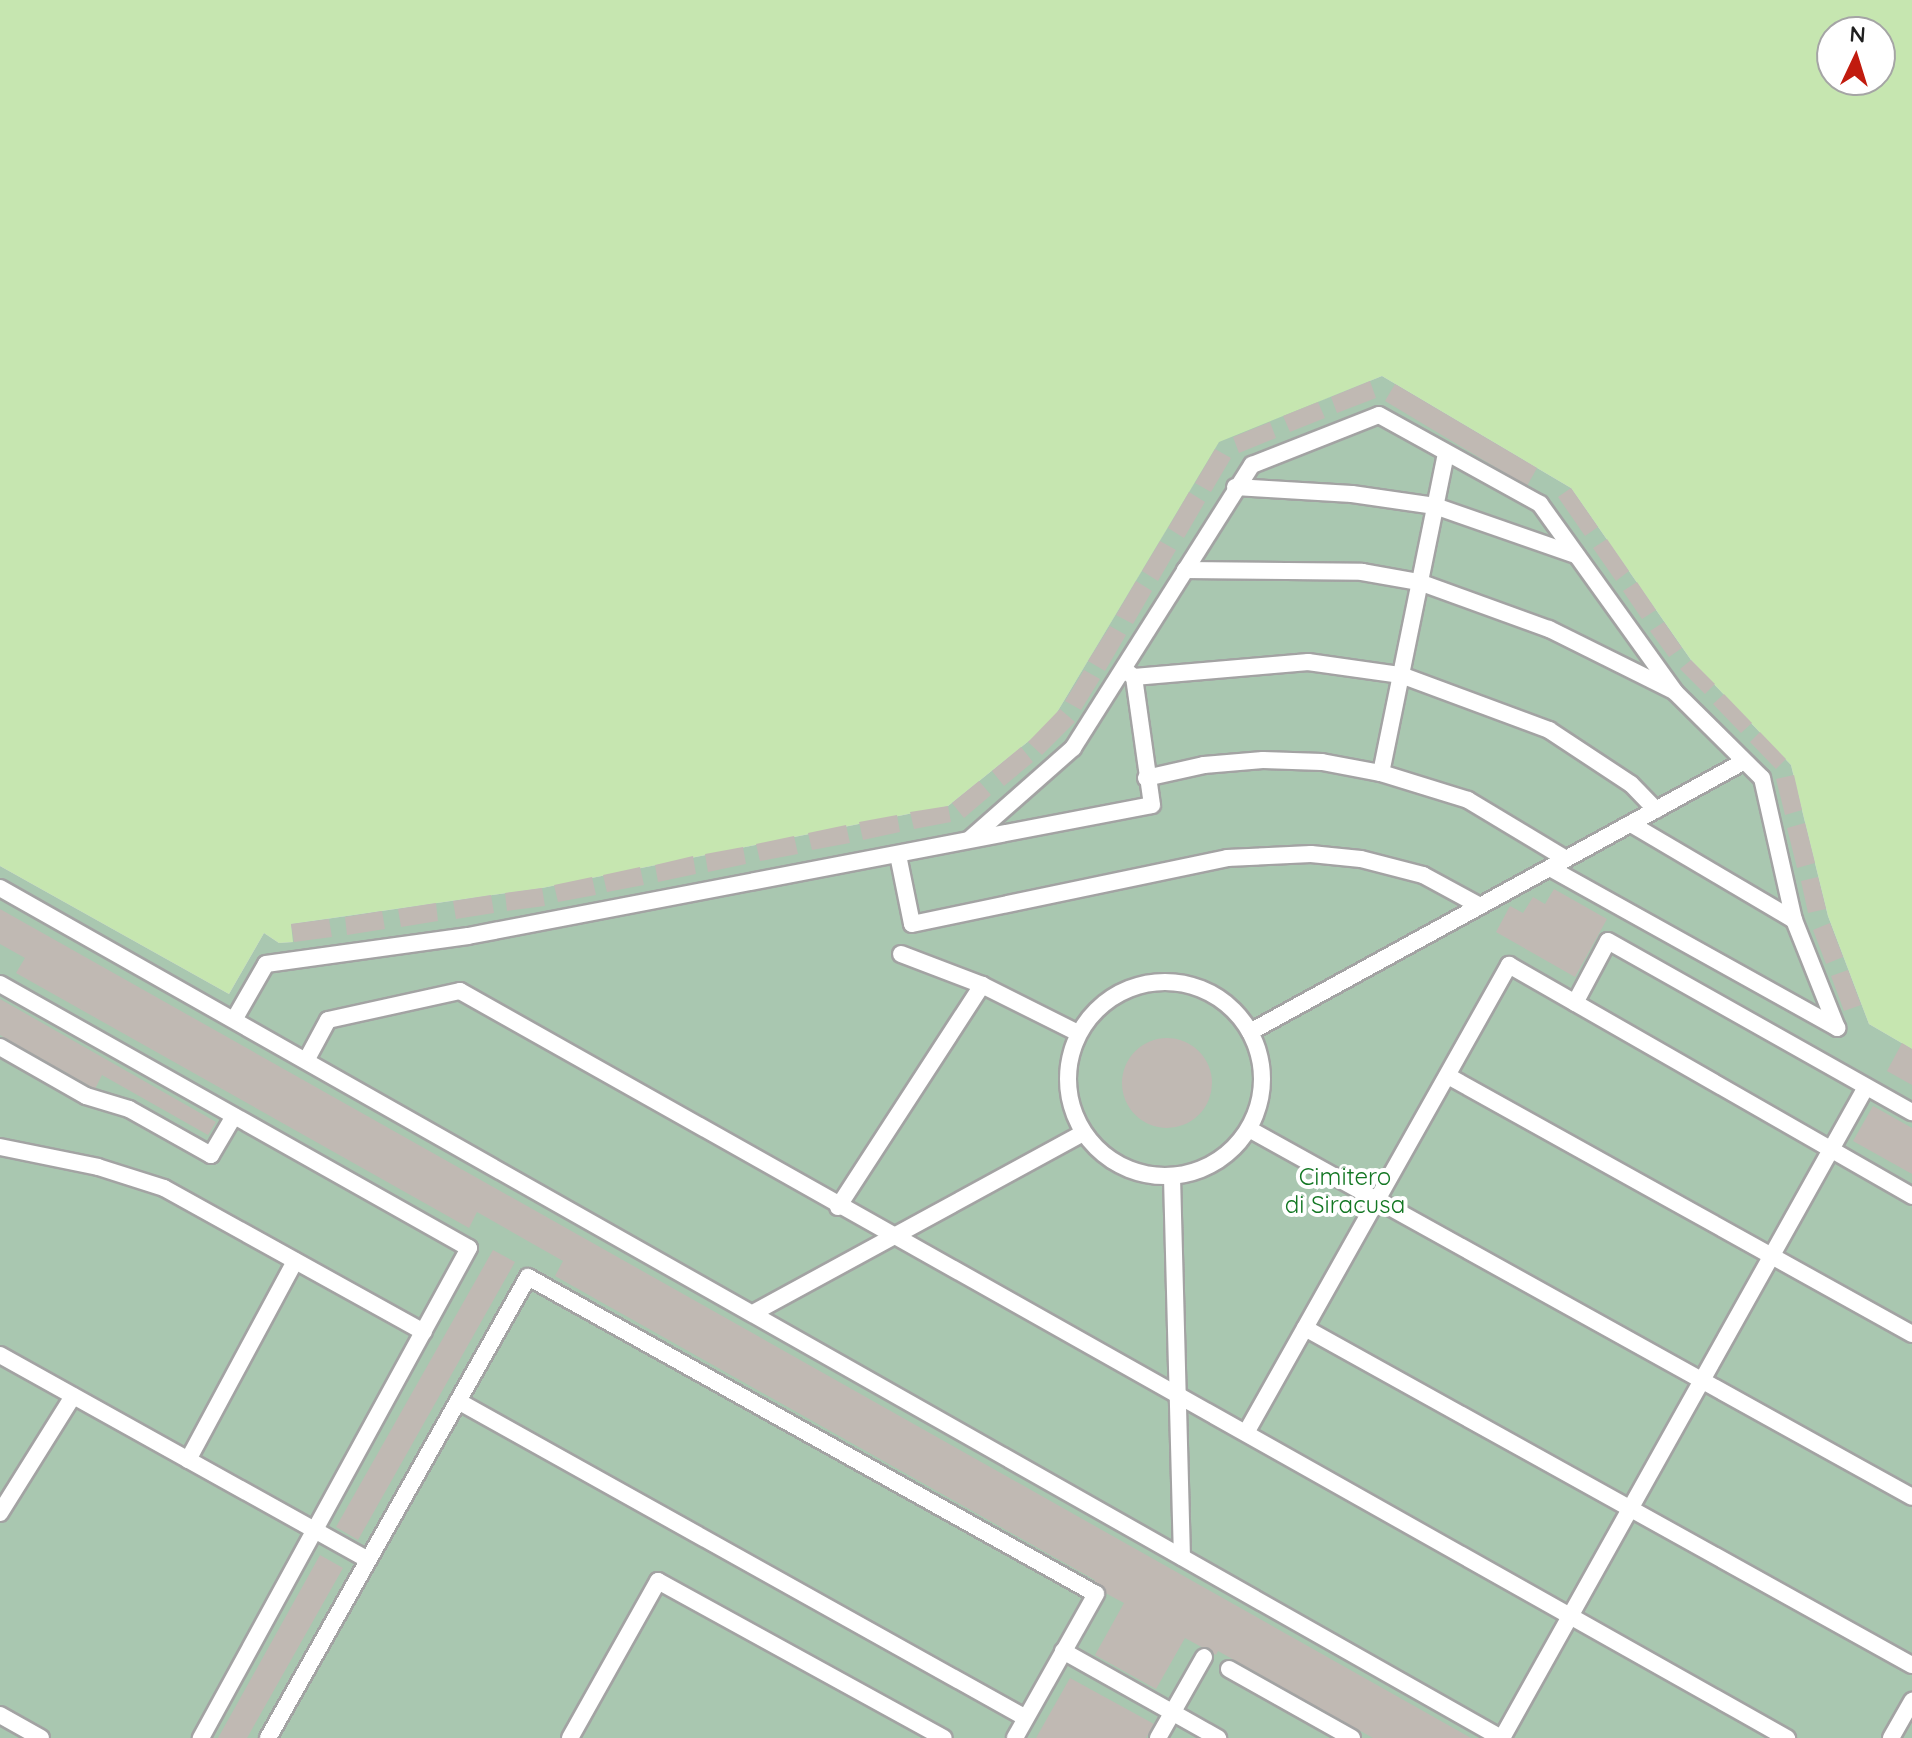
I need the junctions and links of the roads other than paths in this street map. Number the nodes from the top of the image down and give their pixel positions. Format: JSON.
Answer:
{"nodes":[{"id":1,"x":1446,"y":454,"type":"junction"},
{"id":2,"x":1235,"y":487,"type":"junction"},
{"id":3,"x":1435,"y":506,"type":"junction"},
{"id":4,"x":1576,"y":555,"type":"junction"},
{"id":5,"x":1185,"y":570,"type":"junction"},
{"id":6,"x":1419,"y":582,"type":"junction"},
{"id":7,"x":1129,"y":673,"type":"junction"},
{"id":8,"x":1401,"y":675,"type":"junction"},
{"id":9,"x":1675,"y":692,"type":"junction"},
{"id":10,"x":1743,"y":762,"type":"junction"},
{"id":11,"x":1381,"y":773,"type":"junction"},
{"id":12,"x":1146,"y":778,"type":"junction"},
{"id":13,"x":1656,"y":810,"type":"junction"},
{"id":14,"x":1631,"y":824,"type":"junction"},
{"id":15,"x":971,"y":838,"type":"junction"},
{"id":16,"x":898,"y":855,"type":"junction"},
{"id":17,"x":1566,"y":859,"type":"junction"},
{"id":18,"x":1550,"y":868,"type":"junction"},
{"id":19,"x":0,"y":888,"type":"edge"},
{"id":20,"x":1480,"y":906,"type":"junction"},
{"id":21,"x":1794,"y":920,"type":"junction"},
{"id":22,"x":901,"y":954,"type":"dead end"},
{"id":23,"x":0,"y":984,"type":"edge"},
{"id":24,"x":982,"y":985,"type":"junction"},
{"id":25,"x":1575,"y":1003,"type":"junction"},
{"id":26,"x":235,"y":1018,"type":"junction"},
{"id":27,"x":1250,"y":1032,"type":"junction"},
{"id":28,"x":1078,"y":1033,"type":"junction"},
{"id":29,"x":0,"y":1047,"type":"edge"},
{"id":30,"x":307,"y":1059,"type":"junction"},
{"id":31,"x":1448,"y":1076,"type":"junction"},
{"id":32,"x":1866,"y":1087,"type":"junction"},
{"id":33,"x":1912,"y":1112,"type":"edge"},
{"id":34,"x":234,"y":1116,"type":"junction"},
{"id":35,"x":1249,"y":1129,"type":"junction"},
{"id":36,"x":1083,"y":1133,"type":"junction"},
{"id":37,"x":0,"y":1147,"type":"edge"},
{"id":38,"x":1833,"y":1151,"type":"junction"},
{"id":39,"x":1172,"y":1177,"type":"junction"},
{"id":40,"x":1912,"y":1196,"type":"edge"},
{"id":41,"x":1376,"y":1200,"type":"junction"},
{"id":42,"x":838,"y":1207,"type":"junction"},
{"id":43,"x":893,"y":1237,"type":"junction"},
{"id":44,"x":1774,"y":1258,"type":"junction"},
{"id":45,"x":295,"y":1261,"type":"junction"},
{"id":46,"x":753,"y":1313,"type":"junction"},
{"id":47,"x":1305,"y":1328,"type":"junction"},
{"id":48,"x":424,"y":1332,"type":"junction"},
{"id":49,"x":1912,"y":1334,"type":"edge"},
{"id":50,"x":0,"y":1355,"type":"edge"},
{"id":51,"x":1703,"y":1381,"type":"junction"},
{"id":52,"x":1178,"y":1392,"type":"junction"},
{"id":53,"x":73,"y":1396,"type":"junction"},
{"id":54,"x":458,"y":1401,"type":"junction"},
{"id":55,"x":1247,"y":1431,"type":"junction"},
{"id":56,"x":188,"y":1460,"type":"junction"},
{"id":57,"x":1912,"y":1497,"type":"edge"},
{"id":58,"x":1631,"y":1509,"type":"junction"},
{"id":59,"x":0,"y":1513,"type":"edge"},
{"id":60,"x":317,"y":1532,"type":"junction"},
{"id":61,"x":1182,"y":1557,"type":"junction"},
{"id":62,"x":368,"y":1560,"type":"junction"},
{"id":63,"x":1572,"y":1615,"type":"junction"},
{"id":64,"x":1063,"y":1651,"type":"junction"},
{"id":65,"x":1204,"y":1657,"type":"dead end"},
{"id":66,"x":1912,"y":1665,"type":"edge"},
{"id":67,"x":1229,"y":1669,"type":"dead end"},
{"id":68,"x":1912,"y":1701,"type":"edge"},
{"id":69,"x":1172,"y":1712,"type":"junction"},
{"id":70,"x":0,"y":1715,"type":"edge"},
{"id":71,"x":1026,"y":1718,"type":"junction"},
{"id":72,"x":41,"y":1738,"type":"edge"},
{"id":73,"x":201,"y":1738,"type":"edge"},
{"id":74,"x":268,"y":1738,"type":"edge"},
{"id":75,"x":570,"y":1738,"type":"edge"},
{"id":76,"x":944,"y":1738,"type":"edge"},
{"id":77,"x":1015,"y":1738,"type":"edge"},
{"id":78,"x":1158,"y":1738,"type":"edge"},
{"id":79,"x":1218,"y":1738,"type":"edge"},
{"id":80,"x":1352,"y":1738,"type":"edge"},
{"id":81,"x":1502,"y":1738,"type":"edge"},
{"id":82,"x":1787,"y":1738,"type":"edge"},
{"id":83,"x":1891,"y":1738,"type":"edge"}],
"edges":[{"from":1,"to":2,"type":"lane"},
{"from":1,"to":3,"type":"lane"},
{"from":1,"to":4,"type":"lane"},
{"from":2,"to":3,"type":"lane"},
{"from":2,"to":5,"type":"lane"},
{"from":3,"to":4,"type":"lane"},
{"from":3,"to":6,"type":"lane"},
{"from":4,"to":9,"type":"lane"},
{"from":5,"to":6,"type":"lane"},
{"from":5,"to":7,"type":"lane"},
{"from":6,"to":8,"type":"lane"},
{"from":6,"to":9,"type":"lane"},
{"from":7,"to":8,"type":"lane"},
{"from":7,"to":12,"type":"lane"},
{"from":7,"to":15,"type":"lane"},
{"from":8,"to":11,"type":"lane"},
{"from":8,"to":13,"type":"lane"},
{"from":9,"to":10,"type":"lane"},
{"from":10,"to":13,"type":"lane"},
{"from":10,"to":21,"type":"lane"},
{"from":11,"to":12,"type":"lane"},
{"from":11,"to":17,"type":"lane"},
{"from":12,"to":15,"type":"lane"},
{"from":13,"to":14,"type":"lane"},
{"from":14,"to":17,"type":"lane"},
{"from":14,"to":21,"type":"lane"},
{"from":15,"to":16,"type":"lane"},
{"from":16,"to":20,"type":"lane"},
{"from":16,"to":26,"type":"lane"},
{"from":17,"to":18,"type":"lane"},
{"from":18,"to":20,"type":"lane"},
{"from":18,"to":21,"type":"lane"},
{"from":19,"to":26,"type":"lane"},
{"from":20,"to":27,"type":"lane"},
{"from":22,"to":24,"type":"lane"},
{"from":23,"to":34,"type":"lane"},
{"from":24,"to":28,"type":"lane"},
{"from":24,"to":42,"type":"lane"},
{"from":25,"to":31,"type":"lane"},
{"from":25,"to":32,"type":"lane"},
{"from":25,"to":38,"type":"lane"},
{"from":26,"to":30,"type":"lane"},
{"from":27,"to":28,"type":"lane"},
{"from":27,"to":35,"type":"lane"},
{"from":28,"to":36,"type":"lane"},
{"from":29,"to":34,"type":"lane"},
{"from":30,"to":42,"type":"lane"},
{"from":30,"to":46,"type":"lane"},
{"from":31,"to":41,"type":"lane"},
{"from":31,"to":44,"type":"lane"},
{"from":32,"to":33,"type":"lane"},
{"from":32,"to":38,"type":"lane"},
{"from":34,"to":48,"type":"lane"},
{"from":35,"to":39,"type":"lane"},
{"from":35,"to":41,"type":"lane"},
{"from":36,"to":39,"type":"lane"},
{"from":36,"to":43,"type":"lane"},
{"from":37,"to":45,"type":"lane"},
{"from":38,"to":40,"type":"lane"},
{"from":38,"to":44,"type":"lane"},
{"from":39,"to":52,"type":"lane"},
{"from":41,"to":47,"type":"lane"},
{"from":41,"to":51,"type":"lane"},
{"from":42,"to":43,"type":"lane"},
{"from":43,"to":46,"type":"lane"},
{"from":43,"to":52,"type":"lane"},
{"from":44,"to":49,"type":"lane"},
{"from":44,"to":51,"type":"lane"},
{"from":45,"to":48,"type":"lane"},
{"from":45,"to":56,"type":"lane"},
{"from":46,"to":61,"type":"lane"},
{"from":47,"to":55,"type":"lane"},
{"from":47,"to":58,"type":"lane"},
{"from":48,"to":60,"type":"lane"},
{"from":50,"to":53,"type":"lane"},
{"from":51,"to":57,"type":"lane"},
{"from":51,"to":58,"type":"lane"},
{"from":52,"to":55,"type":"lane"},
{"from":52,"to":61,"type":"lane"},
{"from":53,"to":56,"type":"lane"},
{"from":53,"to":59,"type":"lane"},
{"from":54,"to":62,"type":"lane"},
{"from":54,"to":64,"type":"lane"},
{"from":54,"to":71,"type":"lane"},
{"from":55,"to":63,"type":"lane"},
{"from":56,"to":60,"type":"lane"},
{"from":58,"to":63,"type":"lane"},
{"from":58,"to":66,"type":"lane"},
{"from":60,"to":62,"type":"lane"},
{"from":60,"to":73,"type":"lane"},
{"from":61,"to":81,"type":"lane"},
{"from":62,"to":74,"type":"lane"},
{"from":63,"to":81,"type":"lane"},
{"from":63,"to":82,"type":"lane"},
{"from":64,"to":69,"type":"lane"},
{"from":64,"to":71,"type":"lane"},
{"from":65,"to":69,"type":"lane"},
{"from":67,"to":80,"type":"lane"},
{"from":68,"to":83,"type":"lane"},
{"from":69,"to":78,"type":"lane"},
{"from":69,"to":79,"type":"lane"},
{"from":70,"to":72,"type":"lane"},
{"from":71,"to":77,"type":"lane"},
{"from":75,"to":76,"type":"lane"}]}
